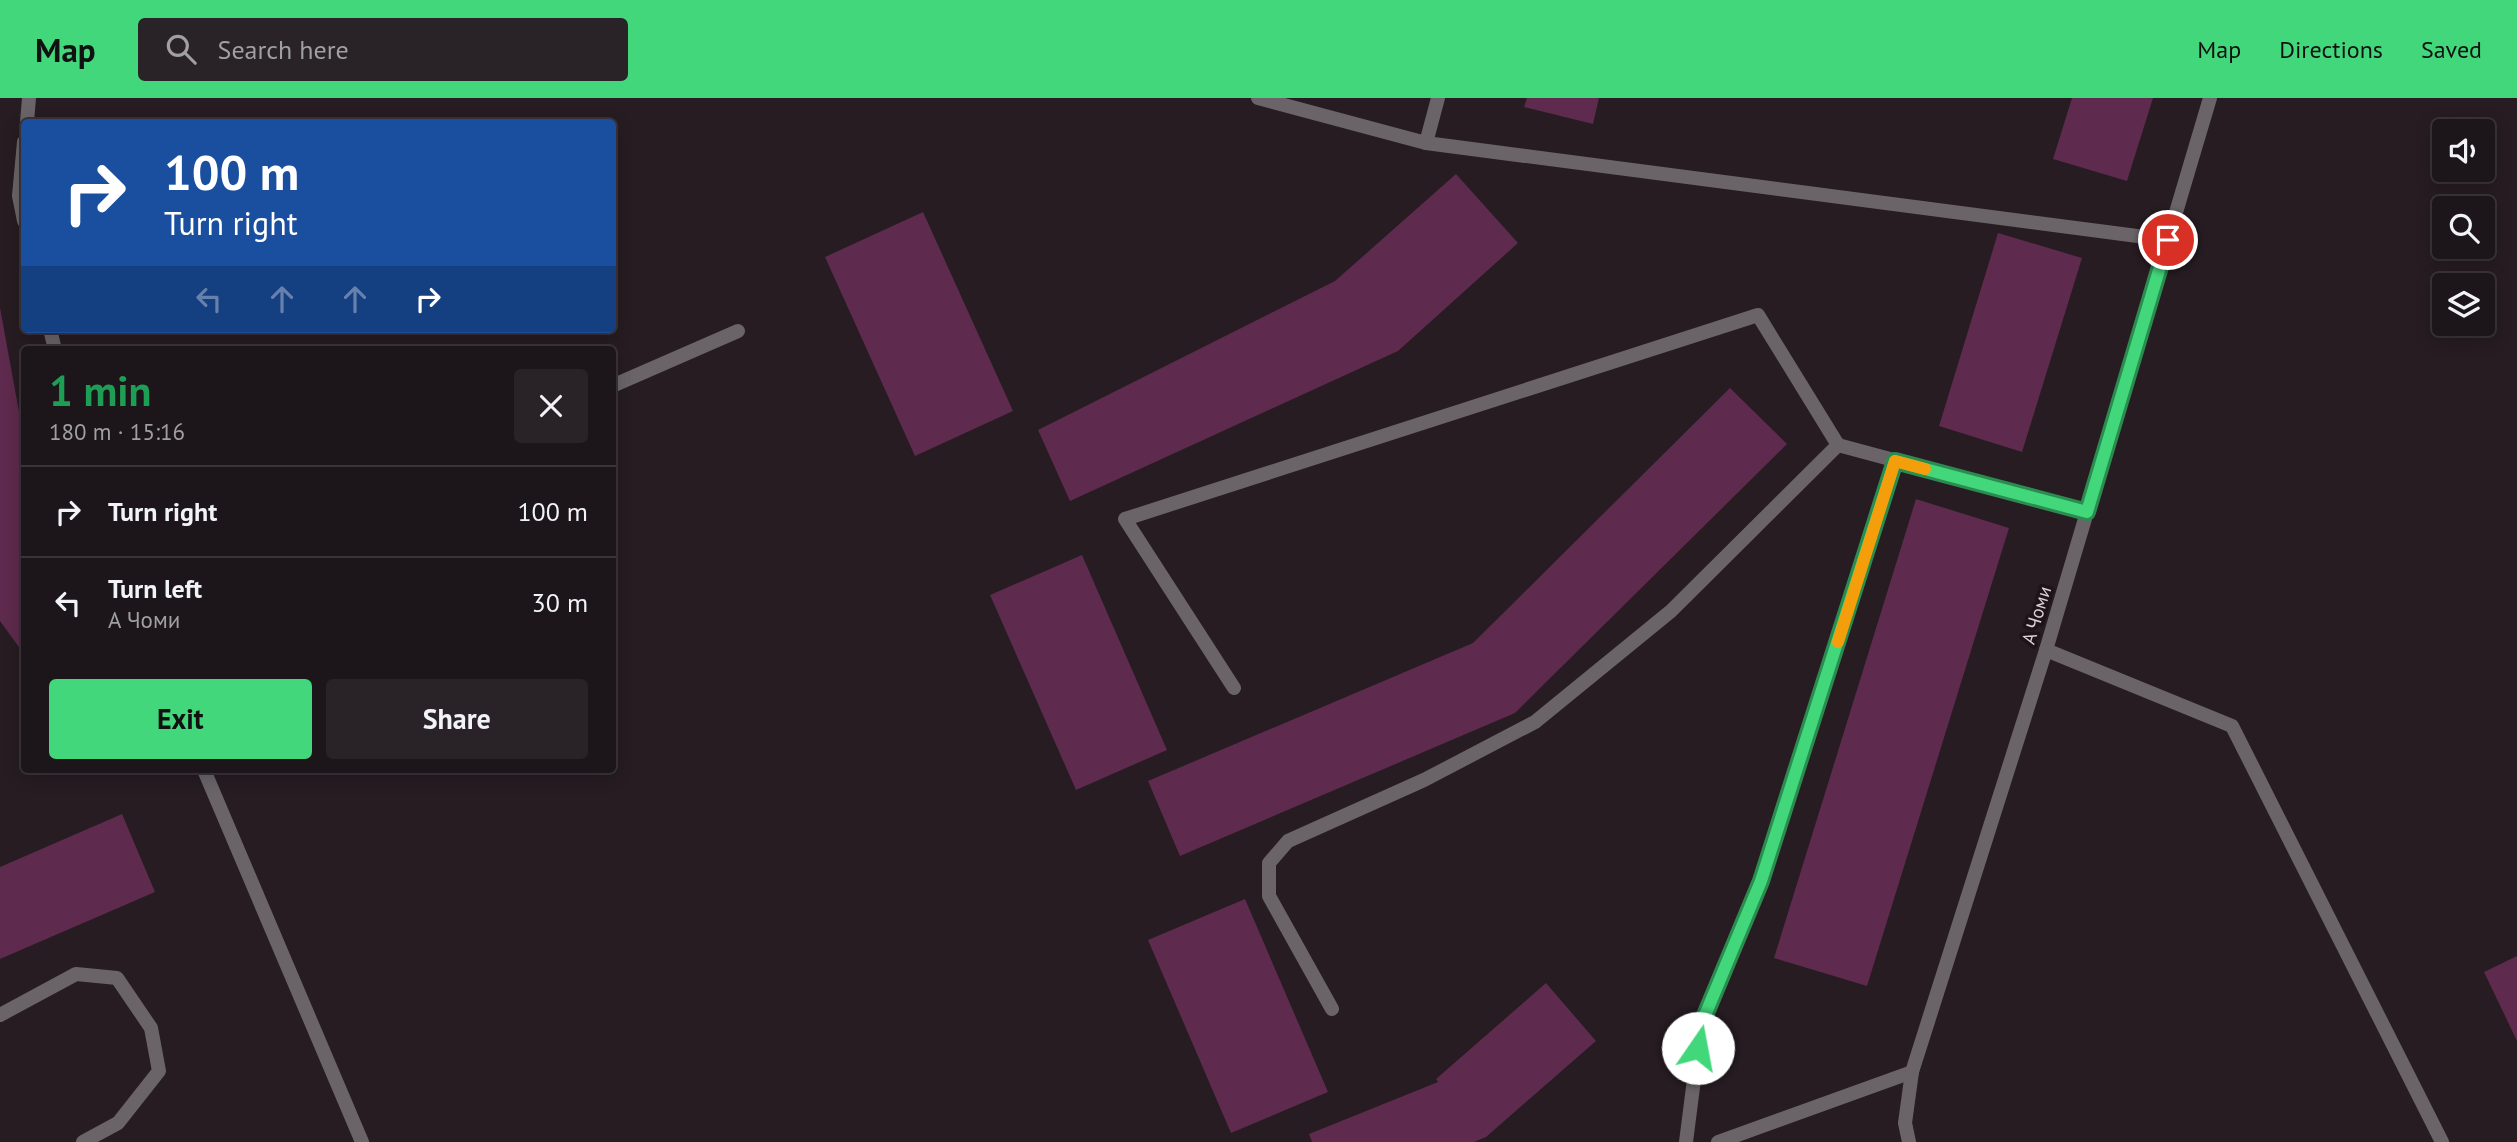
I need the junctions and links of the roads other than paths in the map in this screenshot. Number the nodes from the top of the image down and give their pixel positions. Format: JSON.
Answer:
{"nodes":[{"id":1,"x":29,"y":98,"type":"edge"},
{"id":2,"x":1258,"y":98,"type":"edge"},
{"id":3,"x":1438,"y":98,"type":"edge"},
{"id":4,"x":2210,"y":98,"type":"edge"},
{"id":5,"x":27,"y":119,"type":"edge"},
{"id":6,"x":1426,"y":143,"type":"junction"},
{"id":7,"x":21,"y":174,"type":"edge"},
{"id":8,"x":21,"y":206,"type":"edge"},
{"id":9,"x":2168,"y":240,"type":"junction"},
{"id":10,"x":738,"y":331,"type":"dead end"},
{"id":11,"x":616,"y":384,"type":"edge"},
{"id":12,"x":1838,"y":446,"type":"junction"},
{"id":13,"x":1895,"y":461,"type":"junction"},
{"id":14,"x":2087,"y":512,"type":"junction"},
{"id":15,"x":2046,"y":650,"type":"junction"},
{"id":16,"x":1234,"y":688,"type":"dead end"},
{"id":17,"x":205,"y":773,"type":"edge"},
{"id":18,"x":1332,"y":1009,"type":"dead end"},
{"id":19,"x":0,"y":1015,"type":"edge"},
{"id":20,"x":1912,"y":1072,"type":"junction"},
{"id":21,"x":83,"y":1142,"type":"edge"},
{"id":22,"x":362,"y":1142,"type":"edge"},
{"id":23,"x":1686,"y":1142,"type":"edge"},
{"id":24,"x":1718,"y":1142,"type":"edge"},
{"id":25,"x":1909,"y":1142,"type":"edge"},
{"id":26,"x":2442,"y":1142,"type":"edge"}],
"edges":[{"from":1,"to":5,"type":"street"},
{"from":2,"to":6,"type":"street"},
{"from":3,"to":6,"type":"street"},
{"from":4,"to":9,"type":"street","name":"А Чоми"},
{"from":6,"to":9,"type":"street"},
{"from":7,"to":8,"type":"street"},
{"from":9,"to":14,"type":"street","name":"А Чоми"},
{"from":10,"to":11,"type":"street"},
{"from":12,"to":13,"type":"street"},
{"from":12,"to":16,"type":"street"},
{"from":12,"to":18,"type":"street"},
{"from":13,"to":14,"type":"street"},
{"from":13,"to":23,"type":"street"},
{"from":14,"to":15,"type":"street","name":"А Чоми"},
{"from":15,"to":20,"type":"street","name":"А Чоми"},
{"from":15,"to":26,"type":"street"},
{"from":17,"to":22,"type":"street"},
{"from":19,"to":21,"type":"street"},
{"from":20,"to":24,"type":"street"},
{"from":20,"to":25,"type":"street","name":"А Чоми"}]}
